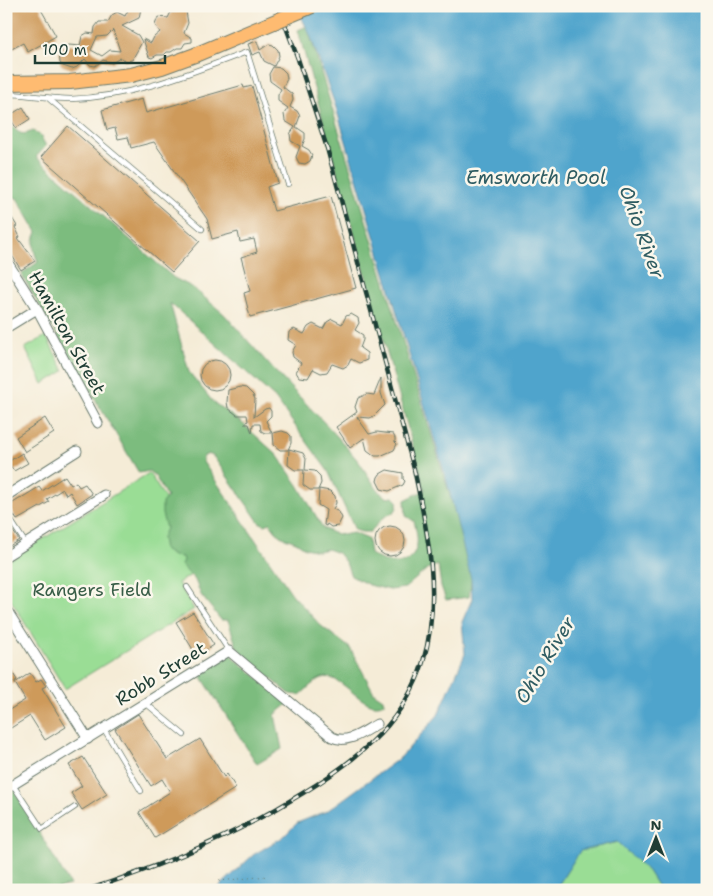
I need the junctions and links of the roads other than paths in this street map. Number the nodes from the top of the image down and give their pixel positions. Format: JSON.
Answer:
{"nodes":[{"id":1,"x":312,"y":6,"type":"edge"},
{"id":2,"x":6,"y":83,"type":"edge"},
{"id":3,"x":6,"y":94,"type":"edge"},
{"id":4,"x":47,"y":97,"type":"junction"},
{"id":5,"x":288,"y":184,"type":"dead end"},
{"id":6,"x":202,"y":229,"type":"dead end"},
{"id":7,"x":6,"y":260,"type":"edge"},
{"id":8,"x":37,"y":309,"type":"junction"},
{"id":9,"x":6,"y":328,"type":"edge"},
{"id":10,"x":98,"y":423,"type":"dead end"},
{"id":11,"x":77,"y":451,"type":"dead end"},
{"id":12,"x":104,"y":495,"type":"dead end"},
{"id":13,"x":6,"y":496,"type":"edge"},
{"id":14,"x":6,"y":513,"type":"edge"},
{"id":15,"x":26,"y":544,"type":"junction"},
{"id":16,"x":6,"y":556,"type":"edge"},
{"id":17,"x":188,"y":587,"type":"dead end"},
{"id":18,"x":6,"y":609,"type":"edge"},
{"id":19,"x":228,"y":652,"type":"junction"},
{"id":20,"x":147,"y":702,"type":"junction"},
{"id":21,"x":377,"y":724,"type":"dead end"},
{"id":22,"x":104,"y":728,"type":"junction"},
{"id":23,"x":184,"y":736,"type":"dead end"},
{"id":24,"x":88,"y":739,"type":"junction"},
{"id":25,"x":9,"y":784,"type":"edge"},
{"id":26,"x":141,"y":790,"type":"dead end"},
{"id":27,"x":75,"y":807,"type":"dead end"}],
"edges":[{"from":1,"to":2,"type":"main road","bridge":true},
{"from":3,"to":4,"type":"lane"},
{"from":4,"to":5,"type":"lane"},
{"from":4,"to":6,"type":"lane"},
{"from":7,"to":8,"type":"street","name":"Hamilton Street"},
{"from":8,"to":9,"type":"street"},
{"from":8,"to":10,"type":"street","name":"Hamilton Street"},
{"from":11,"to":13,"type":"street"},
{"from":12,"to":15,"type":"street"},
{"from":14,"to":15,"type":"lane"},
{"from":15,"to":16,"type":"street"},
{"from":17,"to":19,"type":"lane"},
{"from":18,"to":24,"type":"street"},
{"from":19,"to":20,"type":"street","name":"Robb Street"},
{"from":19,"to":21,"type":"street","name":"Robb Street"},
{"from":20,"to":22,"type":"street","name":"Robb Street"},
{"from":20,"to":23,"type":"lane"},
{"from":22,"to":24,"type":"street","name":"Robb Street"},
{"from":22,"to":26,"type":"lane"},
{"from":24,"to":25,"type":"street","name":"Robb Street"},
{"from":25,"to":27,"type":"lane"}]}
